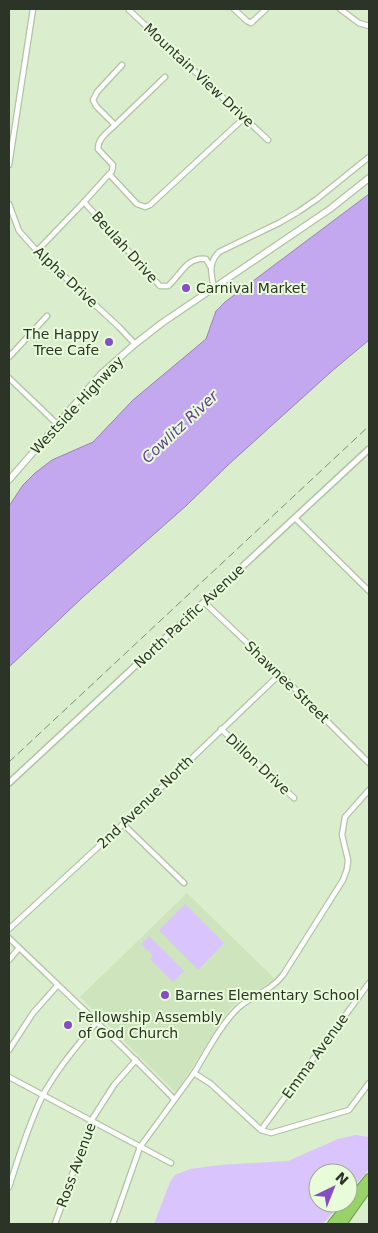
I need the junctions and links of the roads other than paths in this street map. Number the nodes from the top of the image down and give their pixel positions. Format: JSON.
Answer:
{"nodes":[{"id":1,"x":33,"y":9,"type":"edge"},
{"id":2,"x":234,"y":9,"type":"edge"},
{"id":3,"x":266,"y":9,"type":"edge"},
{"id":4,"x":340,"y":9,"type":"edge"},
{"id":5,"x":129,"y":10,"type":"dead end"},
{"id":6,"x":369,"y":26,"type":"edge"},
{"id":7,"x":122,"y":66,"type":"dead end"},
{"id":8,"x":166,"y":77,"type":"dead end"},
{"id":9,"x":244,"y":118,"type":"junction"},
{"id":10,"x":115,"y":125,"type":"junction"},
{"id":11,"x":268,"y":140,"type":"dead end"},
{"id":12,"x":369,"y":157,"type":"edge"},
{"id":13,"x":9,"y":165,"type":"edge"},
{"id":14,"x":110,"y":175,"type":"junction"},
{"id":15,"x":369,"y":178,"type":"edge"},
{"id":16,"x":84,"y":202,"type":"junction"},
{"id":17,"x":9,"y":204,"type":"edge"},
{"id":18,"x":37,"y":251,"type":"junction"},
{"id":19,"x":210,"y":267,"type":"junction"},
{"id":20,"x":214,"y":288,"type":"junction"},
{"id":21,"x":47,"y":316,"type":"dead end"},
{"id":22,"x":135,"y":344,"type":"junction"},
{"id":23,"x":9,"y":357,"type":"edge"},
{"id":24,"x":9,"y":378,"type":"edge"},
{"id":25,"x":57,"y":424,"type":"junction"},
{"id":26,"x":369,"y":448,"type":"edge"},
{"id":27,"x":9,"y":480,"type":"edge"},
{"id":28,"x":295,"y":518,"type":"junction"},
{"id":29,"x":369,"y":591,"type":"edge"},
{"id":30,"x":204,"y":602,"type":"junction"},
{"id":31,"x":280,"y":674,"type":"junction"},
{"id":32,"x":221,"y":729,"type":"junction"},
{"id":33,"x":369,"y":763,"type":"edge"},
{"id":34,"x":9,"y":784,"type":"edge"},
{"id":35,"x":369,"y":790,"type":"edge"},
{"id":36,"x":294,"y":798,"type":"dead end"},
{"id":37,"x":123,"y":824,"type":"junction"},
{"id":38,"x":184,"y":883,"type":"dead end"},
{"id":39,"x":9,"y":928,"type":"edge"},
{"id":40,"x":9,"y":938,"type":"edge"},
{"id":41,"x":19,"y":948,"type":"junction"},
{"id":42,"x":9,"y":960,"type":"edge"},
{"id":43,"x":369,"y":982,"type":"edge"},
{"id":44,"x":57,"y":986,"type":"junction"},
{"id":45,"x":96,"y":1024,"type":"junction"},
{"id":46,"x":9,"y":1050,"type":"edge"},
{"id":47,"x":136,"y":1060,"type":"junction"},
{"id":48,"x":194,"y":1073,"type":"junction"},
{"id":49,"x":9,"y":1077,"type":"edge"},
{"id":50,"x":369,"y":1084,"type":"edge"},
{"id":51,"x":43,"y":1096,"type":"junction"},
{"id":52,"x":174,"y":1099,"type":"junction"},
{"id":53,"x":91,"y":1121,"type":"junction"},
{"id":54,"x":261,"y":1130,"type":"junction"},
{"id":55,"x":140,"y":1147,"type":"junction"},
{"id":56,"x":171,"y":1163,"type":"dead end"},
{"id":57,"x":369,"y":1178,"type":"edge"},
{"id":58,"x":369,"y":1186,"type":"edge"},
{"id":59,"x":9,"y":1187,"type":"edge"},
{"id":60,"x":55,"y":1224,"type":"edge"},
{"id":61,"x":113,"y":1224,"type":"edge"},
{"id":62,"x":332,"y":1224,"type":"edge"},
{"id":63,"x":342,"y":1224,"type":"edge"}],
"edges":[{"from":1,"to":13,"type":"street"},
{"from":2,"to":3,"type":"street"},
{"from":4,"to":6,"type":"street"},
{"from":5,"to":9,"type":"street","name":"Mountain View Drive"},
{"from":7,"to":10,"type":"street"},
{"from":8,"to":10,"type":"street"},
{"from":9,"to":11,"type":"street","name":"Mountain View Drive"},
{"from":9,"to":14,"type":"street"},
{"from":10,"to":14,"type":"street"},
{"from":12,"to":19,"type":"street"},
{"from":14,"to":16,"type":"street","name":"Beulah Drive"},
{"from":15,"to":20,"type":"main road","name":"Westside Highway"},
{"from":16,"to":18,"type":"street"},
{"from":16,"to":19,"type":"street","name":"Beulah Drive"},
{"from":17,"to":18,"type":"street","name":"Alpha Drive"},
{"from":18,"to":22,"type":"street","name":"Alpha Drive"},
{"from":19,"to":20,"type":"street"},
{"from":20,"to":22,"type":"main road","name":"Westside Highway"},
{"from":21,"to":23,"type":"street"},
{"from":22,"to":25,"type":"main road","name":"Westside Highway"},
{"from":24,"to":25,"type":"street"},
{"from":25,"to":27,"type":"main road","name":"Westside Highway"},
{"from":26,"to":28,"type":"street","name":"North Pacific Avenue"},
{"from":28,"to":29,"type":"street"},
{"from":28,"to":30,"type":"street","name":"North Pacific Avenue"},
{"from":30,"to":31,"type":"street","name":"Shawnee Street"},
{"from":30,"to":34,"type":"street","name":"North Pacific Avenue"},
{"from":31,"to":32,"type":"street","name":"2nd Avenue North"},
{"from":31,"to":33,"type":"street","name":"Shawnee Street"},
{"from":32,"to":36,"type":"street","name":"Dillon Drive"},
{"from":32,"to":37,"type":"street","name":"2nd Avenue North"},
{"from":35,"to":48,"type":"street"},
{"from":37,"to":38,"type":"street"},
{"from":37,"to":39,"type":"street","name":"2nd Avenue North"},
{"from":40,"to":41,"type":"street"},
{"from":41,"to":42,"type":"street"},
{"from":41,"to":44,"type":"street"},
{"from":43,"to":54,"type":"street","name":"Emma Avenue"},
{"from":44,"to":45,"type":"street"},
{"from":44,"to":46,"type":"street"},
{"from":45,"to":47,"type":"street"},
{"from":45,"to":51,"type":"street"},
{"from":47,"to":52,"type":"street"},
{"from":47,"to":53,"type":"street","name":"Ross Avenue"},
{"from":48,"to":52,"type":"street"},
{"from":48,"to":54,"type":"street"},
{"from":49,"to":51,"type":"street"},
{"from":50,"to":54,"type":"street"},
{"from":51,"to":53,"type":"street"},
{"from":51,"to":59,"type":"street"},
{"from":52,"to":55,"type":"street"},
{"from":53,"to":55,"type":"street"},
{"from":53,"to":60,"type":"street","name":"Ross Avenue"},
{"from":55,"to":56,"type":"street"},
{"from":55,"to":61,"type":"street"},
{"from":57,"to":62,"type":"highway"},
{"from":58,"to":63,"type":"highway"}]}
